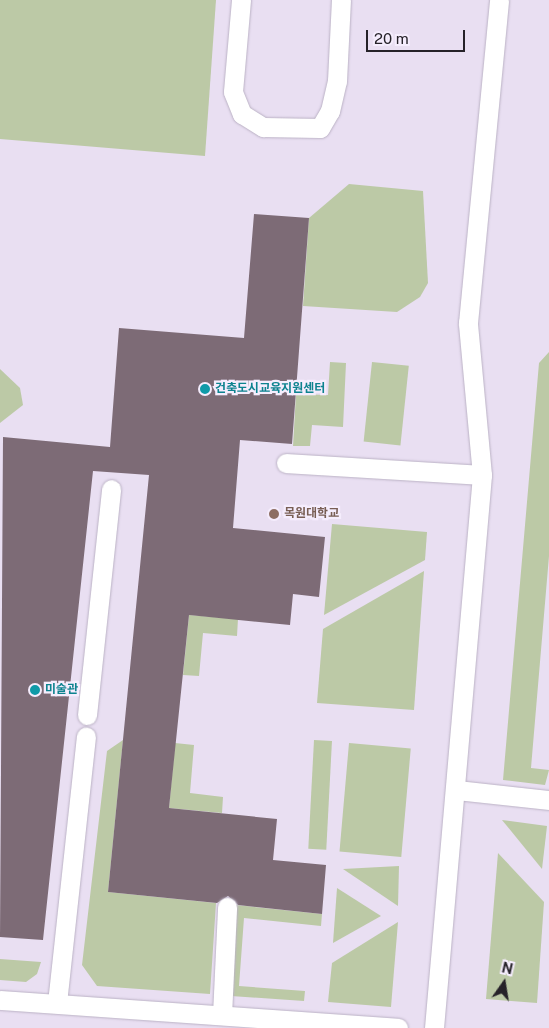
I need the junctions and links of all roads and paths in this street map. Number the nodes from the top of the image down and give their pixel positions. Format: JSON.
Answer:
{"nodes":[{"id":1,"x":241,"y":0,"type":"edge"},
{"id":2,"x":341,"y":0,"type":"edge"},
{"id":3,"x":499,"y":0,"type":"edge"},
{"id":4,"x":286,"y":463,"type":"dead end"},
{"id":5,"x":482,"y":475,"type":"junction"},
{"id":6,"x":110,"y":489,"type":"dead end"},
{"id":7,"x":87,"y":715,"type":"dead end"},
{"id":8,"x":86,"y":737,"type":"dead end"},
{"id":9,"x":457,"y":790,"type":"junction"},
{"id":10,"x":549,"y":800,"type":"edge"},
{"id":11,"x":227,"y":907,"type":"dead end"},
{"id":12,"x":0,"y":1000,"type":"edge"},
{"id":13,"x":57,"y":1003,"type":"junction"},
{"id":14,"x":222,"y":1015,"type":"junction"},
{"id":15,"x":398,"y":1028,"type":"edge"},
{"id":16,"x":434,"y":1028,"type":"edge"}],
"edges":[{"from":1,"to":2,"type":"lane"},
{"from":3,"to":5,"type":"lane"},
{"from":4,"to":5,"type":"lane"},
{"from":5,"to":9,"type":"lane"},
{"from":6,"to":7,"type":"lane"},
{"from":8,"to":13,"type":"lane"},
{"from":9,"to":10,"type":"lane"},
{"from":9,"to":16,"type":"lane"},
{"from":11,"to":14,"type":"lane"},
{"from":12,"to":13,"type":"lane"},
{"from":13,"to":14,"type":"lane"},
{"from":14,"to":15,"type":"lane"}]}
